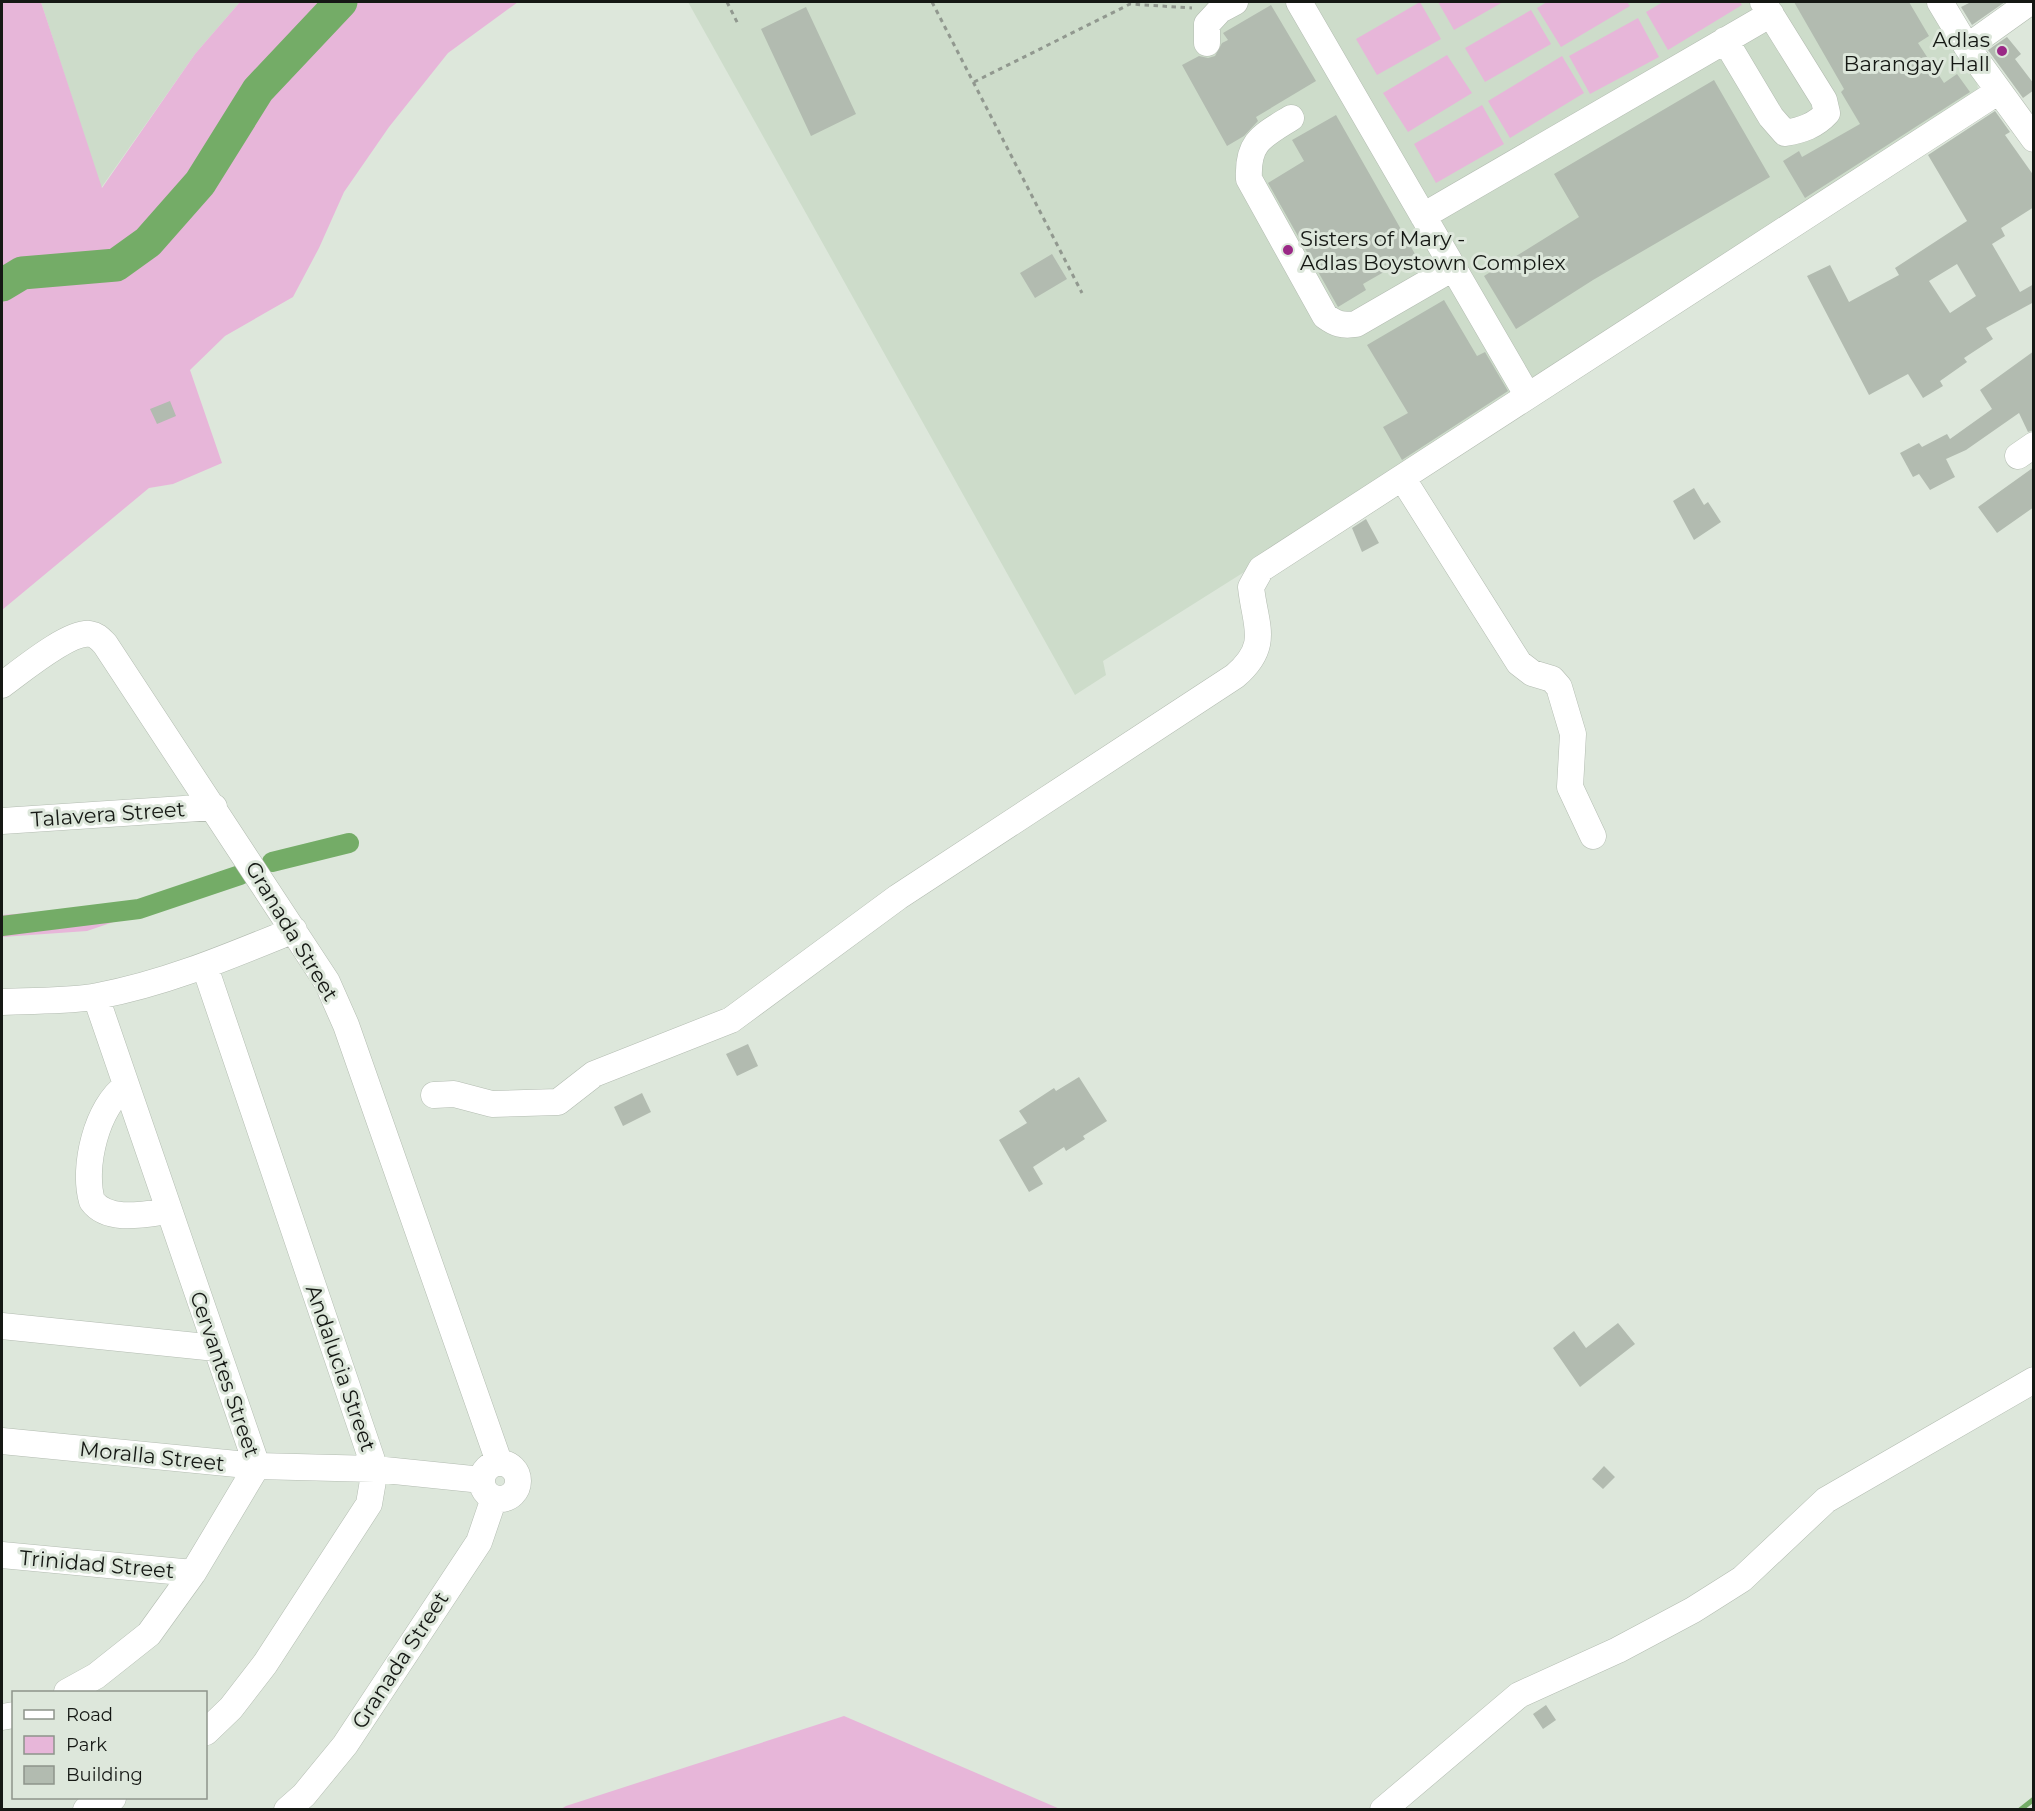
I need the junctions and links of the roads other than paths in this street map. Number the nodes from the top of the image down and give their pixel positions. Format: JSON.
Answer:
{"nodes":[{"id":1,"x":1299,"y":2,"type":"edge"},
{"id":2,"x":1940,"y":2,"type":"edge"},
{"id":3,"x":2030,"y":2,"type":"edge"},
{"id":4,"x":1228,"y":6,"type":"edge"},
{"id":5,"x":1767,"y":8,"type":"edge"},
{"id":6,"x":1725,"y":40,"type":"junction"},
{"id":7,"x":1207,"y":43,"type":"dead end"},
{"id":8,"x":1967,"y":47,"type":"junction"},
{"id":9,"x":1999,"y":91,"type":"junction"},
{"id":10,"x":1291,"y":118,"type":"dead end"},
{"id":11,"x":2034,"y":139,"type":"edge"},
{"id":12,"x":1423,"y":216,"type":"junction"},
{"id":13,"x":1453,"y":268,"type":"junction"},
{"id":14,"x":1526,"y":393,"type":"dead end"},
{"id":15,"x":1403,"y":479,"type":"junction"},
{"id":16,"x":2,"y":685,"type":"edge"},
{"id":17,"x":214,"y":807,"type":"junction"},
{"id":18,"x":2,"y":821,"type":"edge"},
{"id":19,"x":1593,"y":836,"type":"dead end"},
{"id":20,"x":294,"y":930,"type":"junction"},
{"id":21,"x":205,"y":967,"type":"junction"},
{"id":22,"x":96,"y":997,"type":"junction"},
{"id":23,"x":2,"y":1002,"type":"edge"},
{"id":24,"x":126,"y":1086,"type":"junction"},
{"id":25,"x":434,"y":1095,"type":"dead end"},
{"id":26,"x":169,"y":1211,"type":"junction"},
{"id":27,"x":2,"y":1326,"type":"edge"},
{"id":28,"x":216,"y":1348,"type":"junction"},
{"id":29,"x":2034,"y":1380,"type":"edge"},
{"id":30,"x":2,"y":1441,"type":"edge"},
{"id":31,"x":257,"y":1466,"type":"junction"},
{"id":32,"x":375,"y":1470,"type":"junction"},
{"id":33,"x":492,"y":1480,"type":"junction"},
{"id":34,"x":2,"y":1555,"type":"edge"},
{"id":35,"x":193,"y":1573,"type":"junction"},
{"id":36,"x":69,"y":1691,"type":"edge"},
{"id":37,"x":207,"y":1731,"type":"edge"},
{"id":38,"x":108,"y":1799,"type":"edge"},
{"id":39,"x":86,"y":1809,"type":"edge"},
{"id":40,"x":287,"y":1809,"type":"edge"},
{"id":41,"x":1383,"y":1809,"type":"edge"}],
"edges":[{"from":1,"to":12,"type":"street"},
{"from":2,"to":8,"type":"street"},
{"from":3,"to":8,"type":"street"},
{"from":4,"to":7,"type":"street"},
{"from":5,"to":6,"type":"street"},
{"from":5,"to":6,"type":"street"},
{"from":6,"to":12,"type":"street"},
{"from":8,"to":9,"type":"street"},
{"from":9,"to":11,"type":"street"},
{"from":9,"to":15,"type":"street"},
{"from":10,"to":13,"type":"street"},
{"from":12,"to":13,"type":"street"},
{"from":13,"to":14,"type":"street"},
{"from":15,"to":19,"type":"street"},
{"from":15,"to":25,"type":"street"},
{"from":16,"to":17,"type":"street","name":"Granada Street"},
{"from":17,"to":18,"type":"street","name":"Talavera Street"},
{"from":17,"to":20,"type":"street","name":"Granada Street"},
{"from":20,"to":21,"type":"street"},
{"from":20,"to":33,"type":"street","name":"Granada Street"},
{"from":21,"to":22,"type":"street"},
{"from":21,"to":32,"type":"street","name":"Andalucia Street"},
{"from":22,"to":23,"type":"street"},
{"from":22,"to":24,"type":"street","name":"Cervantes Street"},
{"from":24,"to":26,"type":"street","name":"Cervantes Street"},
{"from":24,"to":26,"type":"street"},
{"from":26,"to":28,"type":"street","name":"Cervantes Street"},
{"from":27,"to":28,"type":"street"},
{"from":28,"to":31,"type":"street","name":"Cervantes Street"},
{"from":29,"to":41,"type":"street"},
{"from":30,"to":31,"type":"street","name":"Moralla Street"},
{"from":31,"to":32,"type":"street","name":"Moralla Street"},
{"from":31,"to":35,"type":"street","name":"Cervantes Street"},
{"from":32,"to":33,"type":"street","name":"Moralla Street"},
{"from":32,"to":37,"type":"street","name":"Andalucia Street"},
{"from":33,"to":40,"type":"street","name":"Granada Street"},
{"from":34,"to":35,"type":"street","name":"Trinidad Street"},
{"from":35,"to":36,"type":"street","name":"Cervantes Street"},
{"from":38,"to":39,"type":"street"}]}
